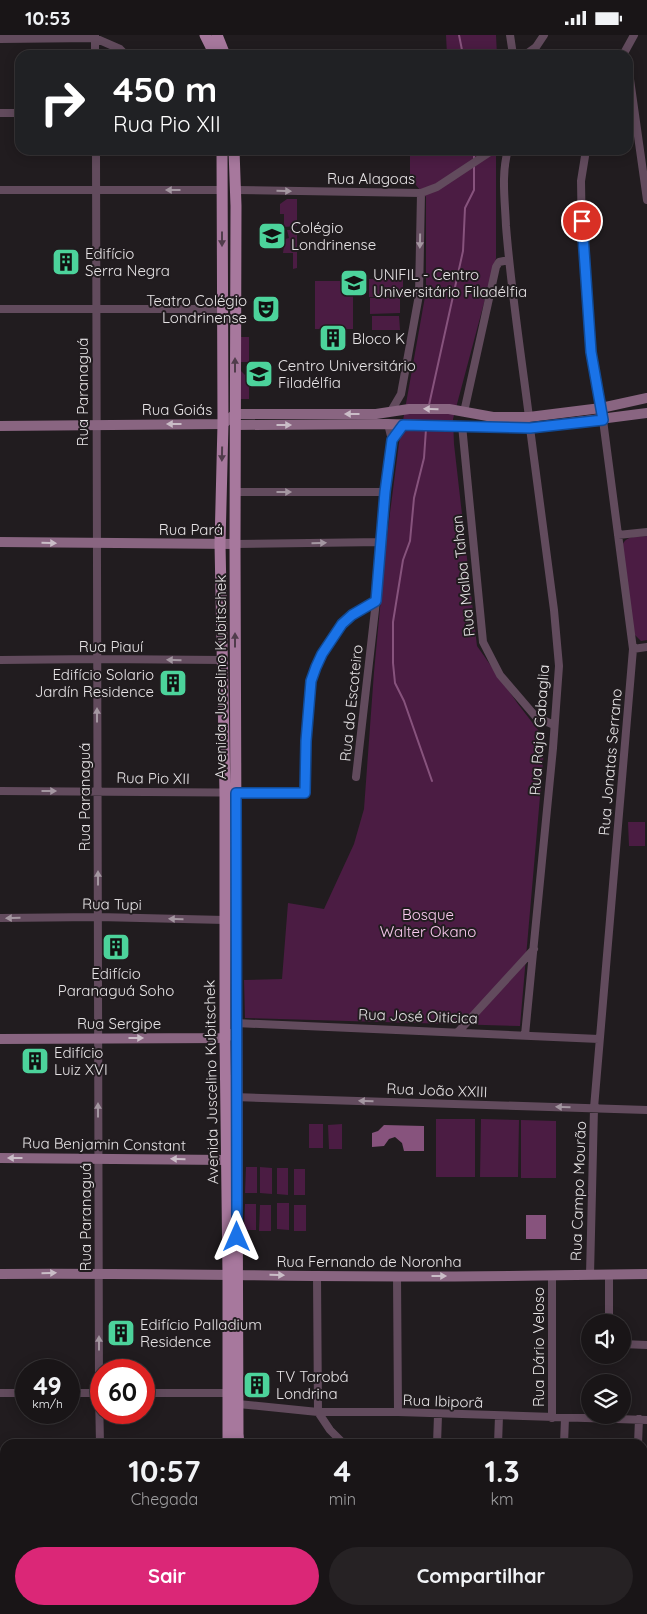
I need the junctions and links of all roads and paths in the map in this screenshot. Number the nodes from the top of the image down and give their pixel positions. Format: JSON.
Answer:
{"nodes":[{"id":1,"x":205,"y":35,"type":"edge"},
{"id":2,"x":510,"y":35,"type":"edge"},
{"id":3,"x":544,"y":35,"type":"edge"},
{"id":4,"x":634,"y":35,"type":"edge"},
{"id":5,"x":95,"y":36,"type":"edge"},
{"id":6,"x":220,"y":37,"type":"edge"},
{"id":7,"x":0,"y":39,"type":"edge"},
{"id":8,"x":95,"y":50,"type":"edge"},
{"id":9,"x":121,"y":50,"type":"edge"},
{"id":10,"x":212,"y":50,"type":"edge"},
{"id":11,"x":224,"y":50,"type":"edge"},
{"id":12,"x":513,"y":50,"type":"edge"},
{"id":13,"x":536,"y":50,"type":"edge"},
{"id":14,"x":626,"y":50,"type":"edge"},
{"id":15,"x":633,"y":94,"type":"edge"},
{"id":16,"x":0,"y":113,"type":"edge"},
{"id":17,"x":15,"y":113,"type":"edge"},
{"id":18,"x":96,"y":155,"type":"edge"},
{"id":19,"x":222,"y":155,"type":"edge"},
{"id":20,"x":227,"y":155,"type":"edge"},
{"id":21,"x":234,"y":155,"type":"edge"},
{"id":22,"x":486,"y":155,"type":"edge"},
{"id":23,"x":507,"y":155,"type":"edge"},
{"id":24,"x":585,"y":155,"type":"edge"},
{"id":25,"x":644,"y":157,"type":"edge"},
{"id":26,"x":96,"y":189,"type":"junction"},
{"id":27,"x":0,"y":190,"type":"edge"},
{"id":28,"x":222,"y":190,"type":"junction"},
{"id":29,"x":236,"y":190,"type":"junction"},
{"id":30,"x":421,"y":193,"type":"junction"},
{"id":31,"x":647,"y":200,"type":"edge"},
{"id":32,"x":236,"y":220,"type":"junction"},
{"id":33,"x":509,"y":260,"type":"junction"},
{"id":34,"x":0,"y":309,"type":"edge"},
{"id":35,"x":96,"y":309,"type":"junction"},
{"id":36,"x":223,"y":309,"type":"junction"},
{"id":37,"x":647,"y":398,"type":"edge"},
{"id":38,"x":601,"y":408,"type":"junction"},
{"id":39,"x":396,"y":411,"type":"junction"},
{"id":40,"x":464,"y":412,"type":"junction"},
{"id":41,"x":376,"y":413,"type":"junction"},
{"id":42,"x":647,"y":413,"type":"edge"},
{"id":43,"x":529,"y":417,"type":"junction"},
{"id":44,"x":235,"y":420,"type":"junction"},
{"id":45,"x":603,"y":420,"type":"junction"},
{"id":46,"x":223,"y":424,"type":"junction"},
{"id":47,"x":388,"y":424,"type":"junction"},
{"id":48,"x":96,"y":425,"type":"junction"},
{"id":49,"x":403,"y":425,"type":"junction"},
{"id":50,"x":462,"y":425,"type":"junction"},
{"id":51,"x":0,"y":426,"type":"edge"},
{"id":52,"x":530,"y":428,"type":"junction"},
{"id":53,"x":392,"y":440,"type":"junction"},
{"id":54,"x":236,"y":492,"type":"junction"},
{"id":55,"x":385,"y":492,"type":"junction"},
{"id":56,"x":647,"y":532,"type":"edge"},
{"id":57,"x":618,"y":535,"type":"junction"},
{"id":58,"x":0,"y":542,"type":"edge"},
{"id":59,"x":382,"y":542,"type":"junction"},
{"id":60,"x":97,"y":543,"type":"junction"},
{"id":61,"x":220,"y":544,"type":"junction"},
{"id":62,"x":235,"y":544,"type":"junction"},
{"id":63,"x":376,"y":601,"type":"junction"},
{"id":64,"x":647,"y":647,"type":"edge"},
{"id":65,"x":633,"y":649,"type":"junction"},
{"id":66,"x":97,"y":659,"type":"junction"},
{"id":67,"x":0,"y":660,"type":"edge"},
{"id":68,"x":223,"y":660,"type":"junction"},
{"id":69,"x":554,"y":725,"type":"junction"},
{"id":70,"x":235,"y":732,"type":"junction"},
{"id":71,"x":356,"y":777,"type":"dead end"},
{"id":72,"x":0,"y":791,"type":"edge"},
{"id":73,"x":97,"y":791,"type":"junction"},
{"id":74,"x":230,"y":793,"type":"junction"},
{"id":75,"x":98,"y":917,"type":"junction"},
{"id":76,"x":0,"y":918,"type":"edge"},
{"id":77,"x":224,"y":920,"type":"junction"},
{"id":78,"x":534,"y":949,"type":"junction"},
{"id":79,"x":236,"y":1027,"type":"junction"},
{"id":80,"x":458,"y":1031,"type":"junction"},
{"id":81,"x":526,"y":1035,"type":"junction"},
{"id":82,"x":224,"y":1038,"type":"junction"},
{"id":83,"x":0,"y":1039,"type":"edge"},
{"id":84,"x":98,"y":1039,"type":"junction"},
{"id":85,"x":600,"y":1039,"type":"junction"},
{"id":86,"x":231,"y":1097,"type":"junction"},
{"id":87,"x":594,"y":1108,"type":"junction"},
{"id":88,"x":647,"y":1110,"type":"edge"},
{"id":89,"x":0,"y":1157,"type":"edge"},
{"id":90,"x":98,"y":1158,"type":"junction"},
{"id":91,"x":232,"y":1160,"type":"junction"},
{"id":92,"x":99,"y":1273,"type":"junction"},
{"id":93,"x":0,"y":1274,"type":"edge"},
{"id":94,"x":233,"y":1274,"type":"junction"},
{"id":95,"x":647,"y":1274,"type":"edge"},
{"id":96,"x":590,"y":1275,"type":"junction"},
{"id":97,"x":609,"y":1275,"type":"junction"},
{"id":98,"x":317,"y":1276,"type":"junction"},
{"id":99,"x":397,"y":1276,"type":"junction"},
{"id":100,"x":552,"y":1276,"type":"junction"},
{"id":101,"x":609,"y":1314,"type":"edge"},
{"id":102,"x":631,"y":1344,"type":"edge"},
{"id":103,"x":647,"y":1345,"type":"edge"},
{"id":104,"x":100,"y":1359,"type":"edge"},
{"id":105,"x":0,"y":1393,"type":"edge"},
{"id":106,"x":15,"y":1393,"type":"edge"},
{"id":107,"x":155,"y":1393,"type":"edge"},
{"id":108,"x":228,"y":1393,"type":"junction"},
{"id":109,"x":238,"y":1404,"type":"junction"},
{"id":110,"x":228,"y":1411,"type":"junction"},
{"id":111,"x":318,"y":1412,"type":"junction"},
{"id":112,"x":398,"y":1412,"type":"junction"},
{"id":113,"x":438,"y":1415,"type":"junction"},
{"id":114,"x":500,"y":1416,"type":"junction"},
{"id":115,"x":552,"y":1417,"type":"junction"},
{"id":116,"x":565,"y":1418,"type":"junction"},
{"id":117,"x":643,"y":1419,"type":"edge"},
{"id":118,"x":100,"y":1424,"type":"edge"},
{"id":119,"x":100,"y":1439,"type":"edge"},
{"id":120,"x":228,"y":1439,"type":"edge"},
{"id":121,"x":239,"y":1439,"type":"edge"},
{"id":122,"x":339,"y":1439,"type":"edge"},
{"id":123,"x":438,"y":1439,"type":"edge"},
{"id":124,"x":498,"y":1439,"type":"edge"},
{"id":125,"x":564,"y":1439,"type":"edge"},
{"id":126,"x":639,"y":1439,"type":"edge"}],
"edges":[{"from":1,"to":10,"type":"main road"},
{"from":2,"to":12,"type":"street"},
{"from":3,"to":13,"type":"street"},
{"from":4,"to":14,"type":"street"},
{"from":5,"to":7,"type":"street"},
{"from":5,"to":8,"type":"street"},
{"from":5,"to":9,"type":"street"},
{"from":6,"to":11,"type":"main road"},
{"from":15,"to":25,"type":"street"},
{"from":16,"to":17,"type":"street"},
{"from":18,"to":26,"type":"street","name":"Rua Paranaguá"},
{"from":19,"to":28,"type":"main road","name":"Avenida Juscelino Kubitschek"},
{"from":20,"to":29,"type":"main road"},
{"from":21,"to":29,"type":"main road","name":"Avenida Juscelino Kubitschek"},
{"from":22,"to":30,"type":"street","name":"Rua Alagoas"},
{"from":23,"to":33,"type":"street"},
{"from":24,"to":38,"type":"street","name":"Rua Jonatas Serrano"},
{"from":25,"to":31,"type":"street"},
{"from":26,"to":27,"type":"street"},
{"from":28,"to":26,"type":"street","one_way":true},
{"from":26,"to":35,"type":"street","name":"Rua Paranaguá"},
{"from":28,"to":32,"type":"main road"},
{"from":28,"to":36,"type":"main road","name":"Avenida Juscelino Kubitschek","one_way":true},
{"from":29,"to":30,"type":"street","name":"Rua Alagoas","one_way":true},
{"from":29,"to":32,"type":"main road","name":"Avenida Juscelino Kubitschek"},
{"from":30,"to":39,"type":"street","one_way":true},
{"from":44,"to":32,"type":"main road","name":"Avenida Juscelino Kubitschek","one_way":true},
{"from":33,"to":40,"type":"street"},
{"from":33,"to":43,"type":"street"},
{"from":34,"to":35,"type":"street"},
{"from":35,"to":36,"type":"street"},
{"from":35,"to":48,"type":"street","name":"Rua Paranaguá"},
{"from":36,"to":46,"type":"main road","name":"Avenida Juscelino Kubitschek"},
{"from":37,"to":38,"type":"main road"},
{"from":38,"to":43,"type":"main road"},
{"from":38,"to":45,"type":"street","name":"Rua Jonatas Serrano"},
{"from":40,"to":39,"type":"main road","one_way":true},
{"from":39,"to":41,"type":"main road"},
{"from":39,"to":50,"type":"main road"},
{"from":40,"to":43,"type":"main road"},
{"from":41,"to":44,"type":"main road","one_way":true},
{"from":41,"to":47,"type":"main road"},
{"from":42,"to":45,"type":"main road"},
{"from":44,"to":46,"type":"main road","name":"Rua Goiás"},
{"from":44,"to":47,"type":"main road","one_way":true},
{"from":44,"to":54,"type":"main road","name":"Avenida Juscelino Kubitschek"},
{"from":45,"to":52,"type":"main road"},
{"from":45,"to":57,"type":"street","name":"Rua Jonatas Serrano"},
{"from":46,"to":48,"type":"main road","name":"Rua Goiás","one_way":true},
{"from":46,"to":61,"type":"main road","name":"Avenida Juscelino Kubitschek","one_way":true},
{"from":47,"to":49,"type":"main road"},
{"from":47,"to":53,"type":"street","name":"Rua do Escoteiro"},
{"from":48,"to":51,"type":"main road","name":"Rua Goiás"},
{"from":48,"to":60,"type":"street","name":"Rua Paranaguá"},
{"from":49,"to":50,"type":"main road"},
{"from":49,"to":53,"type":"street"},
{"from":50,"to":52,"type":"main road"},
{"from":50,"to":69,"type":"street","name":"Rua Malba Tahan"},
{"from":52,"to":69,"type":"street","name":"Rua Raja Gabaglia"},
{"from":53,"to":55,"type":"street","name":"Rua do Escoteiro"},
{"from":54,"to":55,"type":"street","one_way":true},
{"from":54,"to":62,"type":"main road","name":"Avenida Juscelino Kubitschek"},
{"from":55,"to":59,"type":"street","name":"Rua do Escoteiro"},
{"from":56,"to":57,"type":"street"},
{"from":57,"to":65,"type":"street","name":"Rua Jonatas Serrano"},
{"from":58,"to":60,"type":"main road","name":"Rua Pará","one_way":true},
{"from":62,"to":59,"type":"street","name":"Rua Pará","one_way":true},
{"from":59,"to":63,"type":"street","name":"Rua do Escoteiro"},
{"from":60,"to":61,"type":"main road","name":"Rua Pará"},
{"from":60,"to":66,"type":"street","name":"Rua Paranaguá"},
{"from":61,"to":62,"type":"main road","name":"Rua Pará"},
{"from":61,"to":68,"type":"main road","name":"Avenida Juscelino Kubitschek"},
{"from":70,"to":62,"type":"main road","name":"Avenida Juscelino Kubitschek","one_way":true},
{"from":63,"to":71,"type":"street","name":"Rua do Escoteiro"},
{"from":63,"to":74,"type":"street","name":"Rua Pio XII"},
{"from":64,"to":65,"type":"street"},
{"from":65,"to":85,"type":"street","name":"Rua Jonatas Serrano"},
{"from":66,"to":67,"type":"street","name":"Rua Piauí"},
{"from":68,"to":66,"type":"street","name":"Rua Piauí","one_way":true},
{"from":73,"to":66,"type":"street","name":"Rua Paranaguá","one_way":true},
{"from":68,"to":70,"type":"main road"},
{"from":68,"to":74,"type":"main road","name":"Avenida Juscelino Kubitschek"},
{"from":69,"to":78,"type":"street","name":"Rua Raja Gabaglia"},
{"from":70,"to":74,"type":"main road","name":"Avenida Juscelino Kubitschek"},
{"from":72,"to":73,"type":"street","name":"Rua Pio XII","one_way":true},
{"from":73,"to":74,"type":"street","name":"Rua Pio XII"},
{"from":75,"to":73,"type":"street","name":"Rua Paranaguá","one_way":true},
{"from":74,"to":77,"type":"main road","name":"Avenida Juscelino Kubitschek"},
{"from":74,"to":79,"type":"main road","name":"Avenida Juscelino Kubitschek"},
{"from":75,"to":76,"type":"street","name":"Rua Tupi","one_way":true},
{"from":77,"to":75,"type":"street","name":"Rua Tupi","one_way":true},
{"from":75,"to":84,"type":"street","name":"Rua Paranaguá"},
{"from":77,"to":82,"type":"main road","name":"Avenida Juscelino Kubitschek"},
{"from":78,"to":80,"type":"street"},
{"from":78,"to":81,"type":"street","name":"Rua Raja Gabaglia"},
{"from":79,"to":80,"type":"street","name":"Rua José Oiticica"},
{"from":79,"to":82,"type":"main road","name":"Rua Sergipe"},
{"from":79,"to":86,"type":"main road","name":"Avenida Juscelino Kubitschek"},
{"from":80,"to":81,"type":"street","name":"Rua José Oiticica"},
{"from":81,"to":85,"type":"street","name":"Rua José Oiticica"},
{"from":84,"to":82,"type":"main road","name":"Rua Sergipe","one_way":true},
{"from":82,"to":86,"type":"main road","name":"Avenida Juscelino Kubitschek"},
{"from":83,"to":84,"type":"main road","name":"Rua Sergipe"},
{"from":90,"to":84,"type":"street","name":"Rua Paranaguá","one_way":true},
{"from":85,"to":87,"type":"street","name":"Rua Jonatas Serrano"},
{"from":87,"to":86,"type":"street","name":"Rua João XXIII","one_way":true},
{"from":86,"to":91,"type":"main road","name":"Avenida Juscelino Kubitschek"},
{"from":87,"to":88,"type":"street","name":"Rua João XXIII"},
{"from":87,"to":96,"type":"street","name":"Rua Campo Mourão"},
{"from":90,"to":89,"type":"main road","name":"Rua Benjamin Constant","one_way":true},
{"from":91,"to":90,"type":"main road","name":"Rua Benjamin Constant","one_way":true},
{"from":90,"to":92,"type":"street","name":"Rua Paranaguá"},
{"from":91,"to":94,"type":"main road","name":"Avenida Juscelino Kubitschek"},
{"from":93,"to":92,"type":"main road","name":"Rua Fernando de Noronha","one_way":true},
{"from":92,"to":94,"type":"main road","name":"Rua Fernando de Noronha"},
{"from":104,"to":92,"type":"street","name":"Rua Paranaguá","one_way":true},
{"from":94,"to":98,"type":"main road","name":"Rua Fernando de Noronha","one_way":true},
{"from":94,"to":108,"type":"main road","name":"Avenida Juscelino Kubitschek"},
{"from":94,"to":109,"type":"main road","name":"Avenida Juscelino Kubitschek"},
{"from":95,"to":97,"type":"main road","name":"Rua Fernando de Noronha"},
{"from":96,"to":97,"type":"main road","name":"Rua Fernando de Noronha"},
{"from":96,"to":100,"type":"main road","name":"Rua Fernando de Noronha"},
{"from":97,"to":101,"type":"street"},
{"from":98,"to":99,"type":"main road","name":"Rua Fernando de Noronha"},
{"from":98,"to":111,"type":"street"},
{"from":99,"to":100,"type":"main road","name":"Rua Fernando de Noronha","one_way":true},
{"from":99,"to":112,"type":"street"},
{"from":100,"to":115,"type":"street","name":"Rua Dário Veloso"},
{"from":102,"to":103,"type":"street"},
{"from":105,"to":106,"type":"street"},
{"from":107,"to":108,"type":"street"},
{"from":108,"to":109,"type":"street"},
{"from":108,"to":110,"type":"main road","name":"Avenida Juscelino Kubitschek"},
{"from":109,"to":110,"type":"main road"},
{"from":109,"to":111,"type":"street","name":"Rua Ibiporã"},
{"from":109,"to":121,"type":"main road","name":"Avenida Juscelino Kubitschek"},
{"from":110,"to":120,"type":"main road","name":"Avenida Juscelino Kubitschek"},
{"from":111,"to":112,"type":"street","name":"Rua Ibiporã"},
{"from":111,"to":122,"type":"street"},
{"from":112,"to":113,"type":"street","name":"Rua Ibiporã"},
{"from":113,"to":114,"type":"street","name":"Rua Ibiporã"},
{"from":113,"to":123,"type":"street"},
{"from":114,"to":115,"type":"street","name":"Rua Ibiporã"},
{"from":114,"to":124,"type":"street"},
{"from":115,"to":116,"type":"street","name":"Rua Ibiporã"},
{"from":116,"to":117,"type":"street","name":"Rua Ibiporã"},
{"from":116,"to":125,"type":"street"},
{"from":117,"to":126,"type":"street"},
{"from":118,"to":119,"type":"street","name":"Rua Paranaguá"}]}
